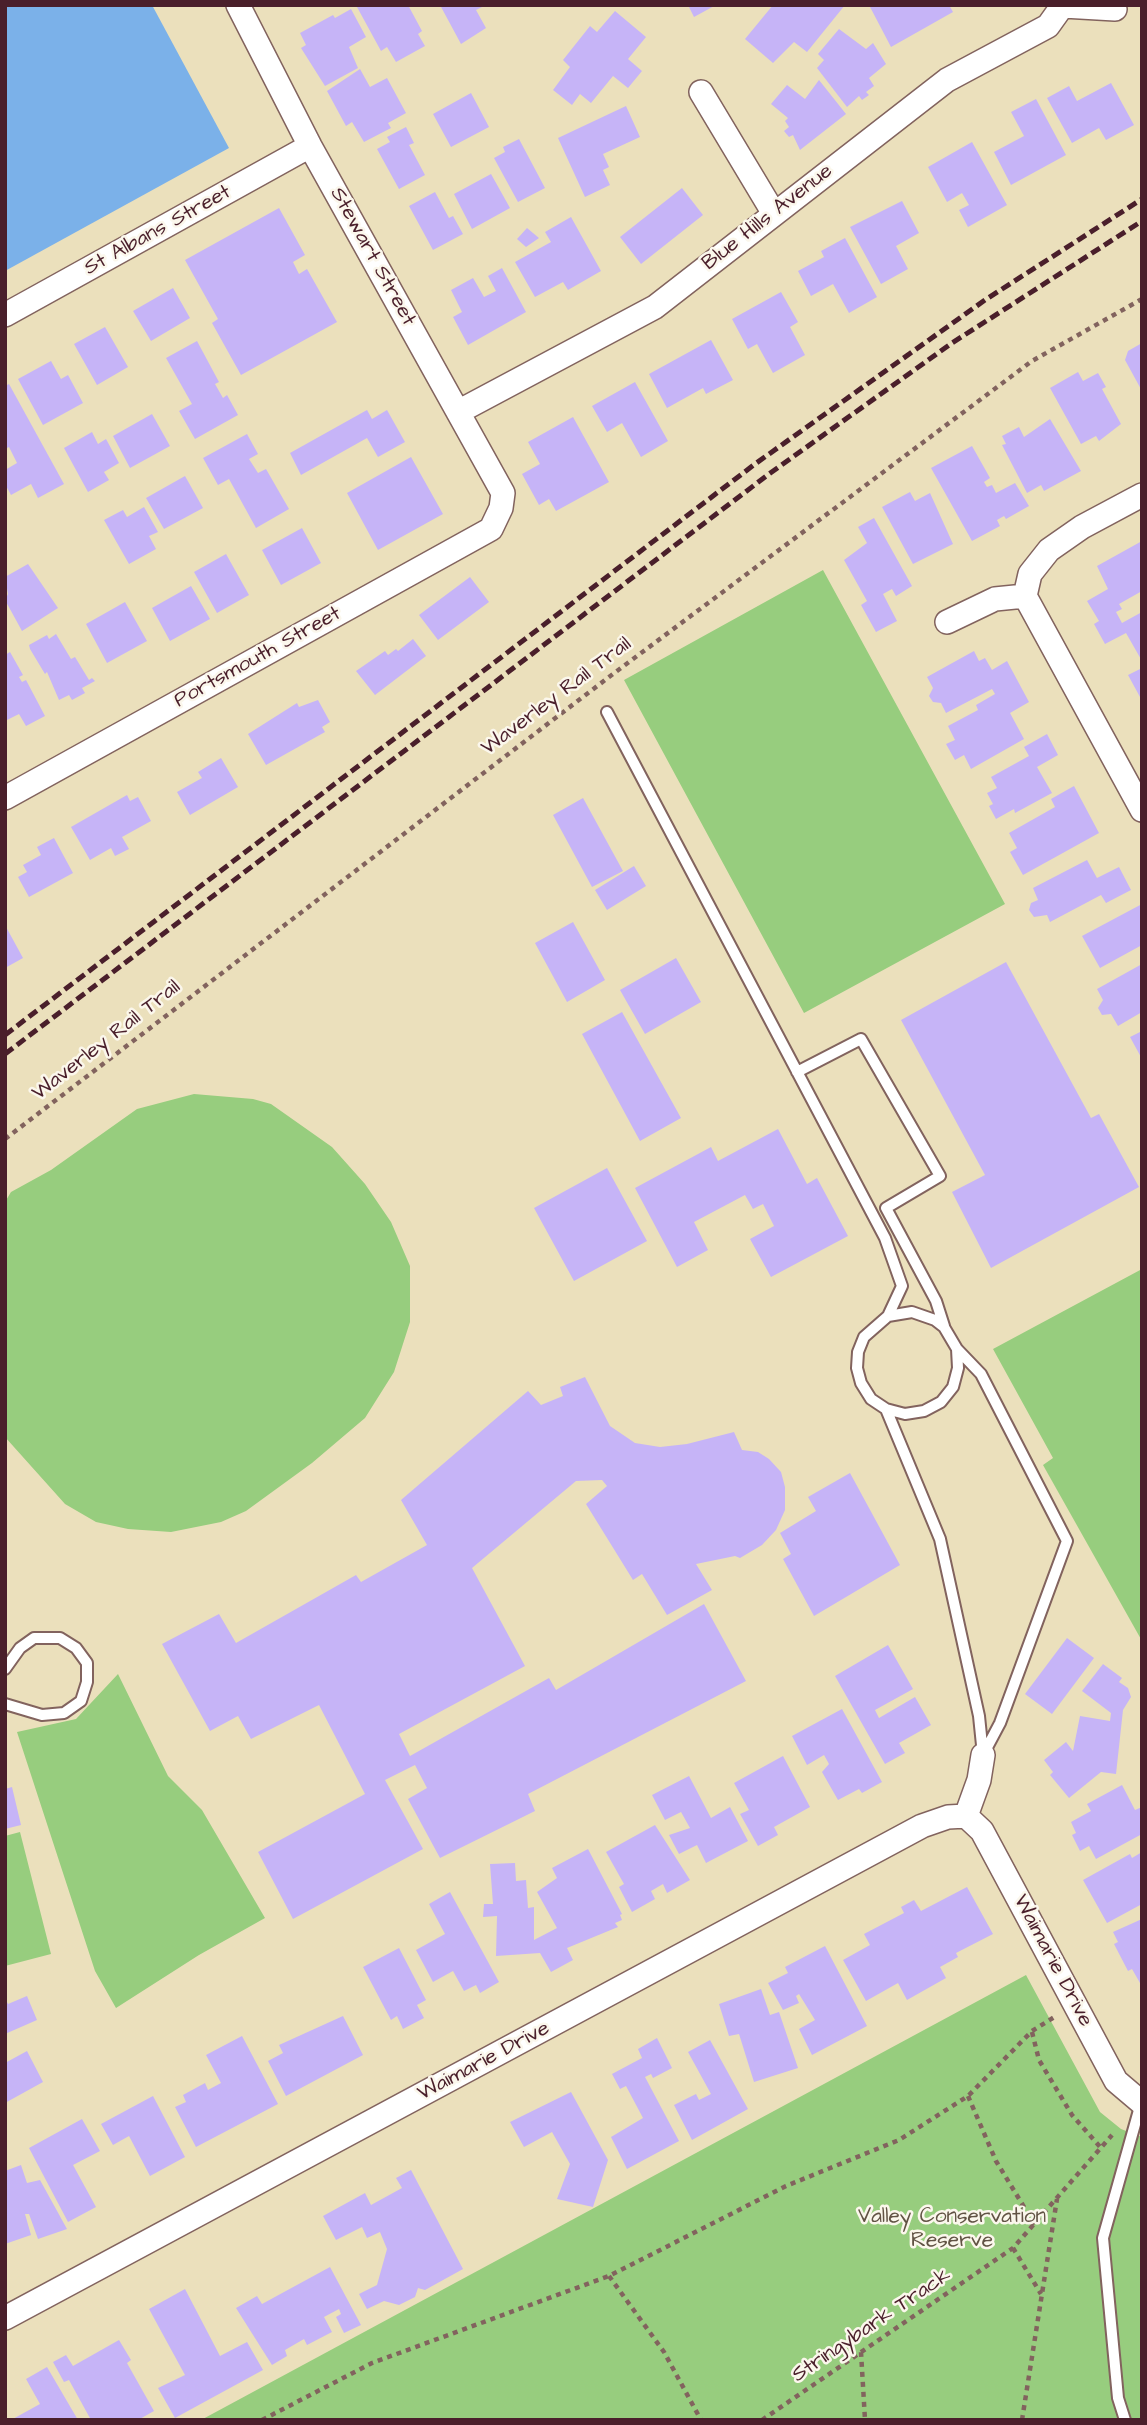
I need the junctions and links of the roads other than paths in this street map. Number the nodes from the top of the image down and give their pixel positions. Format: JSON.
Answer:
{"nodes":[{"id":1,"x":238,"y":5,"type":"edge"},
{"id":2,"x":1063,"y":6,"type":"edge"},
{"id":3,"x":1115,"y":9,"type":"dead end"},
{"id":4,"x":701,"y":92,"type":"dead end"},
{"id":5,"x":310,"y":146,"type":"junction"},
{"id":6,"x":773,"y":212,"type":"junction"},
{"id":7,"x":5,"y":315,"type":"edge"},
{"id":8,"x":458,"y":412,"type":"junction"},
{"id":9,"x":1142,"y":495,"type":"edge"},
{"id":10,"x":501,"y":508,"type":"joint"},
{"id":11,"x":1024,"y":596,"type":"junction"},
{"id":12,"x":947,"y":622,"type":"dead end"},
{"id":13,"x":607,"y":712,"type":"dead end"},
{"id":14,"x":5,"y":798,"type":"edge"},
{"id":15,"x":1142,"y":810,"type":"edge"},
{"id":16,"x":797,"y":1072,"type":"junction"},
{"id":17,"x":888,"y":1316,"type":"junction"},
{"id":18,"x":944,"y":1327,"type":"junction"},
{"id":19,"x":957,"y":1349,"type":"junction"},
{"id":20,"x":886,"y":1409,"type":"junction"},
{"id":21,"x":5,"y":1669,"type":"edge"},
{"id":22,"x":5,"y":1704,"type":"edge"},
{"id":23,"x":983,"y":1755,"type":"junction"},
{"id":24,"x":966,"y":1816,"type":"junction"},
{"id":25,"x":1141,"y":2103,"type":"edge"},
{"id":26,"x":5,"y":2318,"type":"edge"},
{"id":27,"x":1125,"y":2420,"type":"edge"}],
"edges":[{"from":1,"to":5,"type":"street","name":"Stewart Street"},
{"from":2,"to":3,"type":"street","name":"Blue Hills Avenue"},
{"from":2,"to":6,"type":"street","name":"Blue Hills Avenue"},
{"from":4,"to":6,"type":"street"},
{"from":5,"to":7,"type":"street","name":"St Albans Street"},
{"from":5,"to":8,"type":"street","name":"Stewart Street"},
{"from":6,"to":8,"type":"street","name":"Blue Hills Avenue"},
{"from":8,"to":10,"type":"street","name":"Stewart Street"},
{"from":9,"to":11,"type":"street"},
{"from":10,"to":14,"type":"street","name":"Portsmouth Street"},
{"from":11,"to":12,"type":"street"},
{"from":11,"to":15,"type":"street"},
{"from":13,"to":16,"type":"lane"},
{"from":16,"to":17,"type":"lane"},
{"from":16,"to":18,"type":"lane"},
{"from":17,"to":18,"type":"lane"},
{"from":17,"to":20,"type":"lane"},
{"from":18,"to":19,"type":"lane"},
{"from":19,"to":20,"type":"lane"},
{"from":19,"to":23,"type":"lane"},
{"from":20,"to":23,"type":"lane"},
{"from":21,"to":22,"type":"lane"},
{"from":23,"to":24,"type":"street"},
{"from":24,"to":25,"type":"street","name":"Waimarie Drive"},
{"from":24,"to":26,"type":"street","name":"Waimarie Drive"},
{"from":25,"to":27,"type":"lane"}]}
